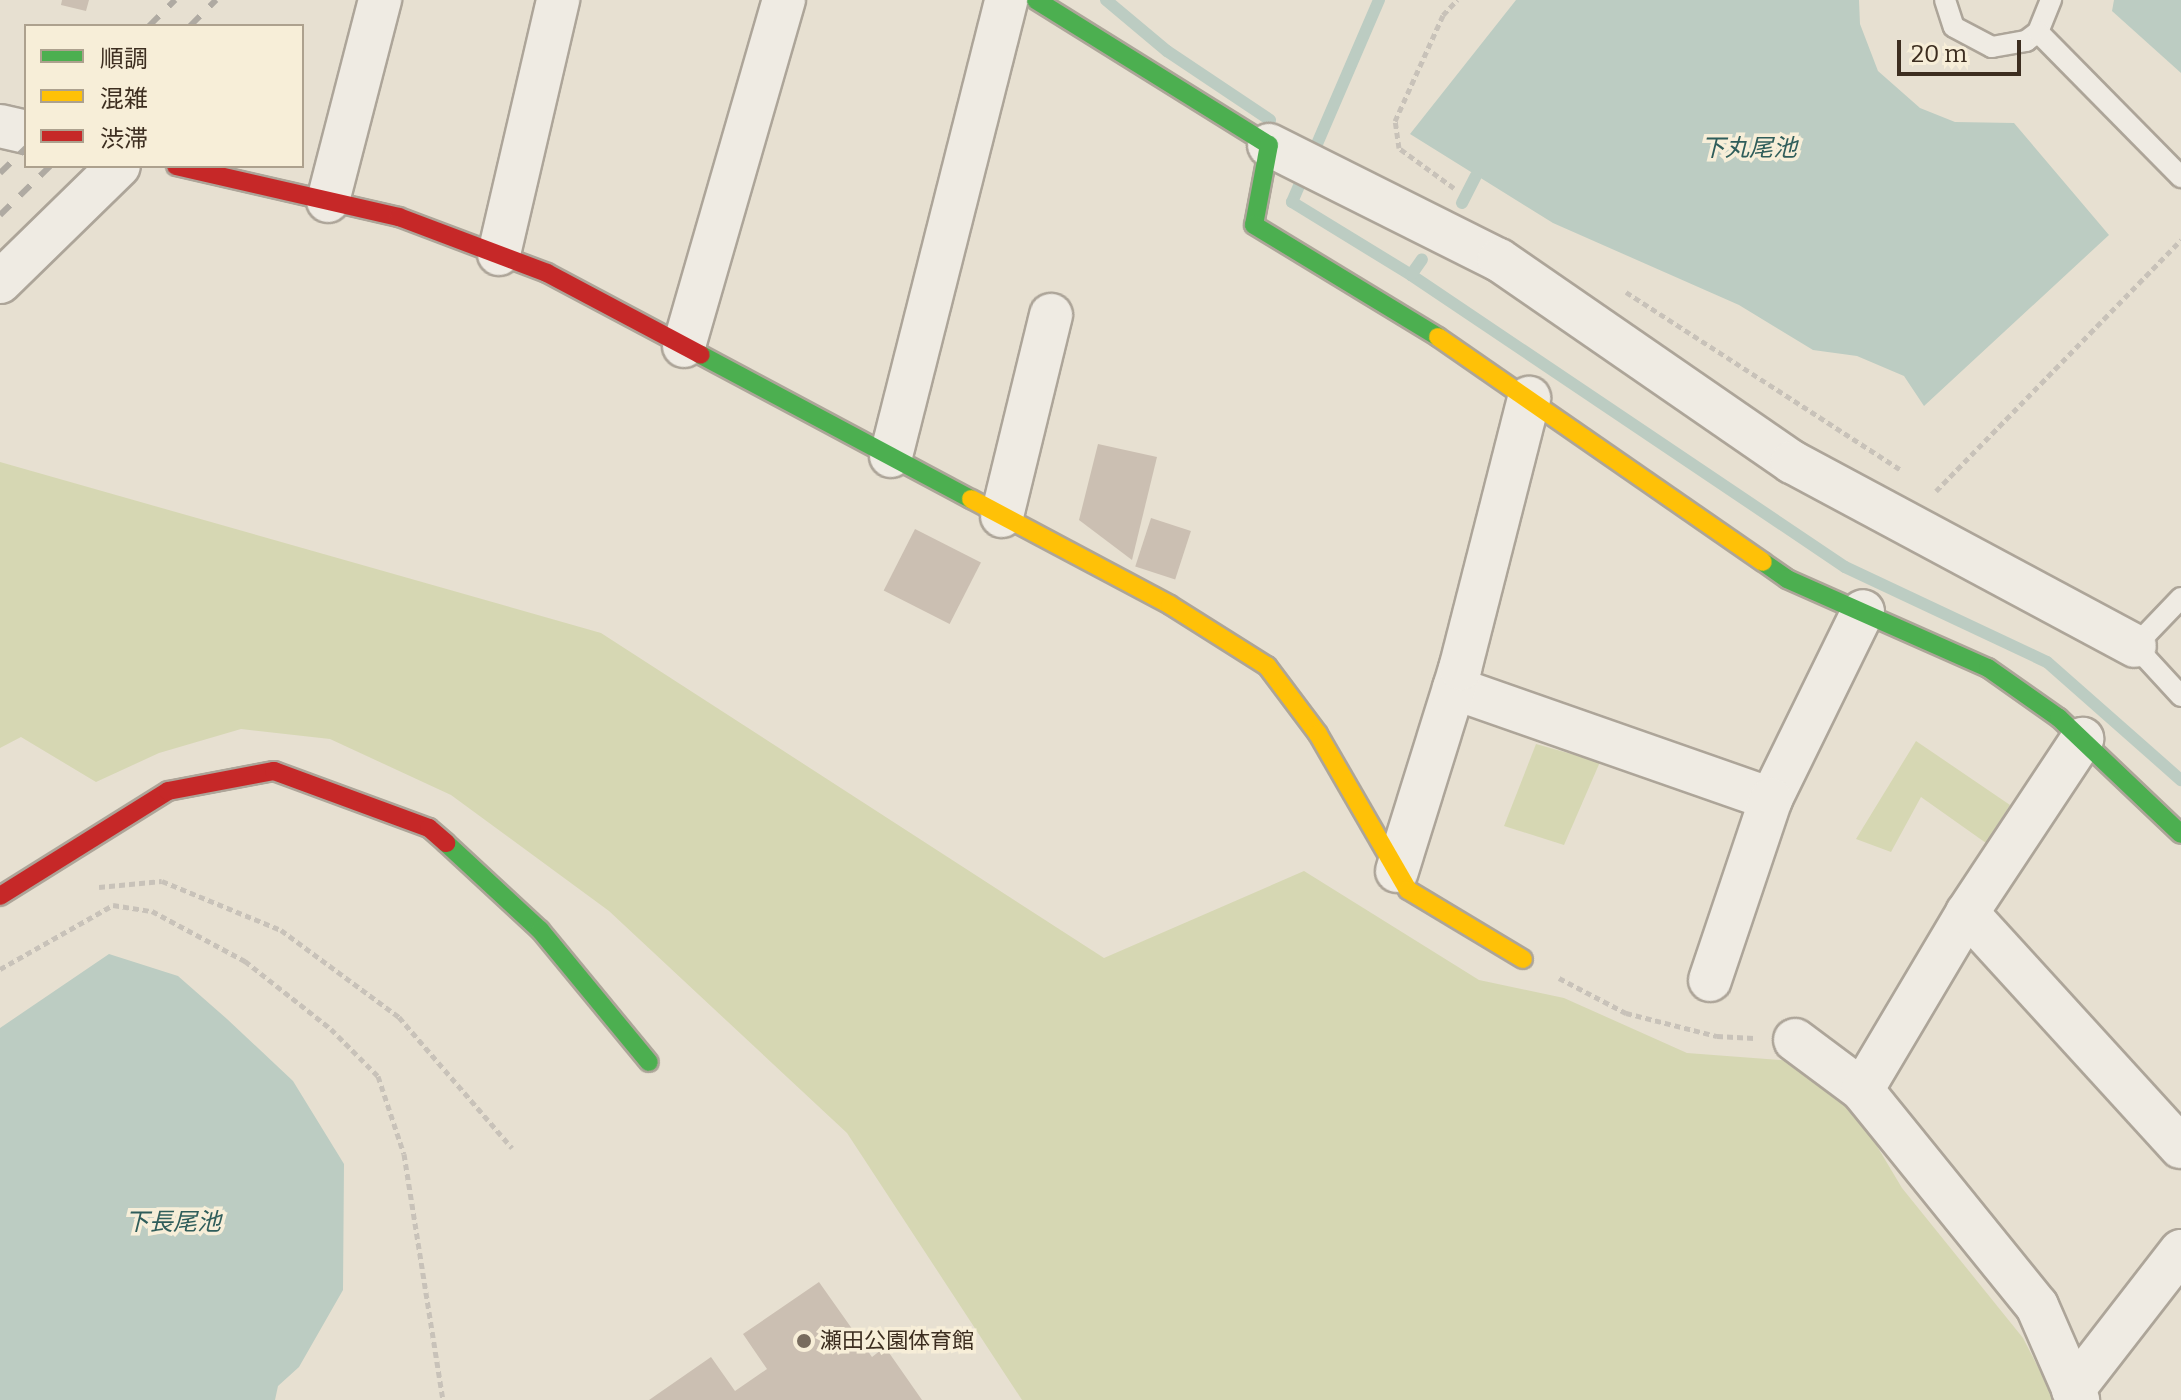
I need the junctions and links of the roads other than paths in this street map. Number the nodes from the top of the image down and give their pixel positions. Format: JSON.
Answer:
{"nodes":[{"id":1,"x":380,"y":0,"type":"edge"},
{"id":2,"x":558,"y":0,"type":"edge"},
{"id":3,"x":784,"y":0,"type":"edge"},
{"id":4,"x":1006,"y":0,"type":"edge"},
{"id":5,"x":1036,"y":0,"type":"edge"},
{"id":6,"x":1945,"y":0,"type":"edge"},
{"id":7,"x":2051,"y":0,"type":"edge"},
{"id":8,"x":2038,"y":32,"type":"junction"},
{"id":9,"x":0,"y":126,"type":"edge"},
{"id":10,"x":24,"y":132,"type":"edge"},
{"id":11,"x":1296,"y":159,"type":"junction"},
{"id":12,"x":117,"y":168,"type":"edge"},
{"id":13,"x":185,"y":168,"type":"edge"},
{"id":14,"x":2181,"y":177,"type":"edge"},
{"id":15,"x":328,"y":201,"type":"junction"},
{"id":16,"x":499,"y":254,"type":"junction"},
{"id":17,"x":0,"y":282,"type":"edge"},
{"id":18,"x":1051,"y":315,"type":"dead end"},
{"id":19,"x":684,"y":346,"type":"junction"},
{"id":20,"x":1529,"y":398,"type":"junction"},
{"id":21,"x":891,"y":456,"type":"junction"},
{"id":22,"x":1002,"y":516,"type":"junction"},
{"id":23,"x":2181,"y":598,"type":"edge"},
{"id":24,"x":1863,"y":611,"type":"junction"},
{"id":25,"x":2135,"y":646,"type":"junction"},
{"id":26,"x":1454,"y":688,"type":"junction"},
{"id":27,"x":2181,"y":696,"type":"edge"},
{"id":28,"x":2082,"y":739,"type":"junction"},
{"id":29,"x":1771,"y":799,"type":"junction"},
{"id":30,"x":2181,"y":834,"type":"edge"},
{"id":31,"x":1397,"y":871,"type":"junction"},
{"id":32,"x":0,"y":896,"type":"edge"},
{"id":33,"x":1967,"y":913,"type":"junction"},
{"id":34,"x":1523,"y":959,"type":"road end"},
{"id":35,"x":1710,"y":980,"type":"dead end"},
{"id":36,"x":1795,"y":1040,"type":"road end"},
{"id":37,"x":649,"y":1062,"type":"dead end"},
{"id":38,"x":1862,"y":1090,"type":"junction"},
{"id":39,"x":2181,"y":1147,"type":"edge"},
{"id":40,"x":2181,"y":1251,"type":"edge"},
{"id":41,"x":2076,"y":1395,"type":"edge"}],
"edges":[{"from":1,"to":15,"type":"street"},
{"from":2,"to":16,"type":"street"},
{"from":3,"to":19,"type":"street"},
{"from":4,"to":21,"type":"street"},
{"from":5,"to":11,"type":"street"},
{"from":6,"to":8,"type":"lane"},
{"from":7,"to":8,"type":"lane"},
{"from":8,"to":14,"type":"lane"},
{"from":9,"to":10,"type":"street"},
{"from":11,"to":20,"type":"street"},
{"from":11,"to":25,"type":"street"},
{"from":12,"to":17,"type":"street"},
{"from":13,"to":15,"type":"street"},
{"from":15,"to":16,"type":"street"},
{"from":16,"to":19,"type":"street"},
{"from":18,"to":22,"type":"street"},
{"from":19,"to":21,"type":"street"},
{"from":20,"to":24,"type":"street"},
{"from":20,"to":26,"type":"street"},
{"from":21,"to":22,"type":"street"},
{"from":22,"to":31,"type":"street"},
{"from":23,"to":25,"type":"lane"},
{"from":24,"to":28,"type":"street"},
{"from":24,"to":29,"type":"street"},
{"from":25,"to":27,"type":"lane"},
{"from":26,"to":29,"type":"street"},
{"from":26,"to":31,"type":"street"},
{"from":28,"to":30,"type":"street"},
{"from":28,"to":33,"type":"street"},
{"from":29,"to":35,"type":"street"},
{"from":31,"to":34,"type":"street"},
{"from":32,"to":37,"type":"street"},
{"from":33,"to":38,"type":"street"},
{"from":33,"to":39,"type":"street"},
{"from":36,"to":38,"type":"street"},
{"from":38,"to":41,"type":"street"},
{"from":40,"to":41,"type":"street"}]}
